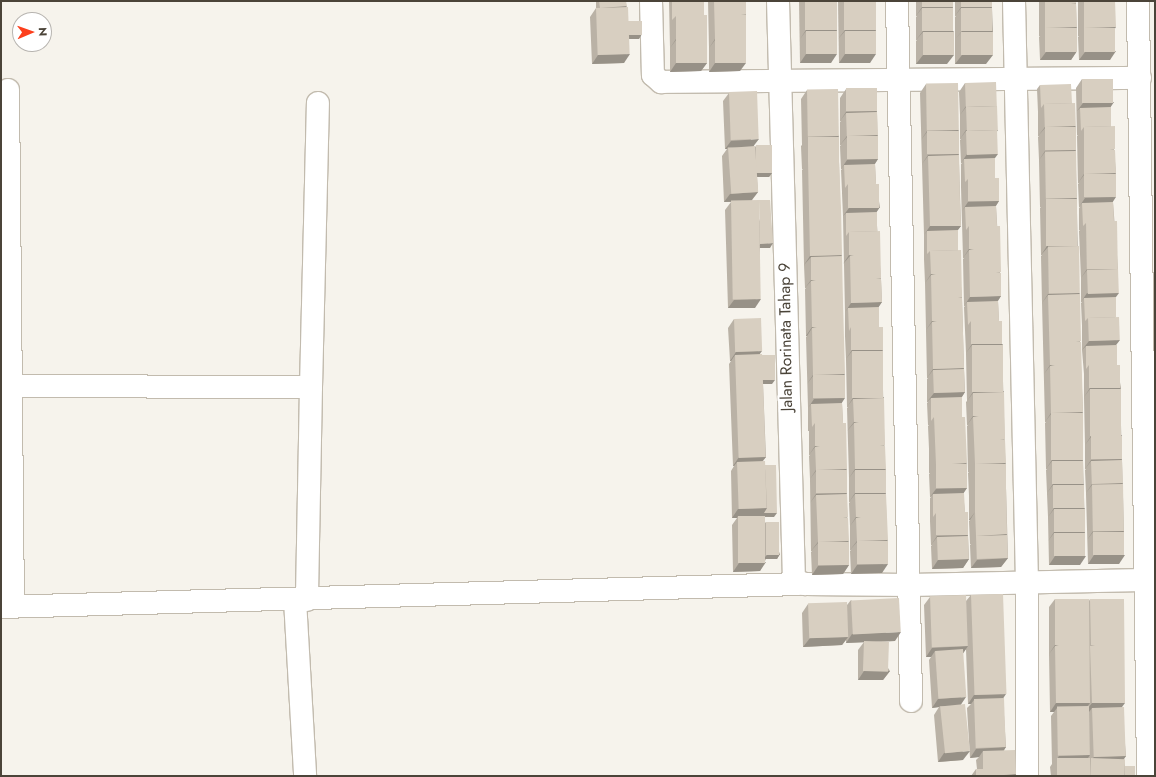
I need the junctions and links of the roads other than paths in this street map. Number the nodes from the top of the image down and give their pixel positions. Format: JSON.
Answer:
{"nodes":[{"id":1,"x":651,"y":1,"type":"edge"},
{"id":2,"x":778,"y":1,"type":"edge"},
{"id":3,"x":897,"y":1,"type":"edge"},
{"id":4,"x":1014,"y":1,"type":"edge"},
{"id":5,"x":1138,"y":1,"type":"edge"},
{"id":6,"x":1140,"y":78,"type":"junction"},
{"id":7,"x":1014,"y":79,"type":"junction"},
{"id":8,"x":780,"y":80,"type":"junction"},
{"id":9,"x":898,"y":80,"type":"junction"},
{"id":10,"x":8,"y":90,"type":"dead end"},
{"id":11,"x":318,"y":103,"type":"dead end"},
{"id":12,"x":6,"y":386,"type":"edge"},
{"id":13,"x":311,"y":387,"type":"junction"},
{"id":14,"x":1151,"y":580,"type":"edge"},
{"id":15,"x":1027,"y":583,"type":"junction"},
{"id":16,"x":802,"y":584,"type":"junction"},
{"id":17,"x":910,"y":585,"type":"junction"},
{"id":18,"x":301,"y":600,"type":"junction"},
{"id":19,"x":7,"y":607,"type":"edge"},
{"id":20,"x":911,"y":701,"type":"dead end"},
{"id":21,"x":305,"y":776,"type":"edge"},
{"id":22,"x":1027,"y":776,"type":"edge"},
{"id":23,"x":1148,"y":776,"type":"edge"}],
"edges":[{"from":1,"to":8,"type":"street"},
{"from":2,"to":8,"type":"street","name":"Jalan Rorinata Tahap 9"},
{"from":3,"to":9,"type":"street"},
{"from":4,"to":7,"type":"street"},
{"from":5,"to":6,"type":"street"},
{"from":6,"to":7,"type":"street"},
{"from":6,"to":14,"type":"street"},
{"from":7,"to":9,"type":"street"},
{"from":7,"to":15,"type":"street"},
{"from":8,"to":9,"type":"street"},
{"from":8,"to":16,"type":"street","name":"Jalan Rorinata Tahap 9"},
{"from":9,"to":17,"type":"street"},
{"from":10,"to":12,"type":"street"},
{"from":11,"to":13,"type":"street"},
{"from":12,"to":13,"type":"street"},
{"from":12,"to":19,"type":"street"},
{"from":13,"to":18,"type":"street"},
{"from":14,"to":15,"type":"street"},
{"from":14,"to":23,"type":"street"},
{"from":15,"to":17,"type":"street"},
{"from":15,"to":22,"type":"street"},
{"from":16,"to":17,"type":"street"},
{"from":16,"to":18,"type":"street"},
{"from":17,"to":20,"type":"street"},
{"from":18,"to":19,"type":"street"},
{"from":18,"to":21,"type":"street"}]}
